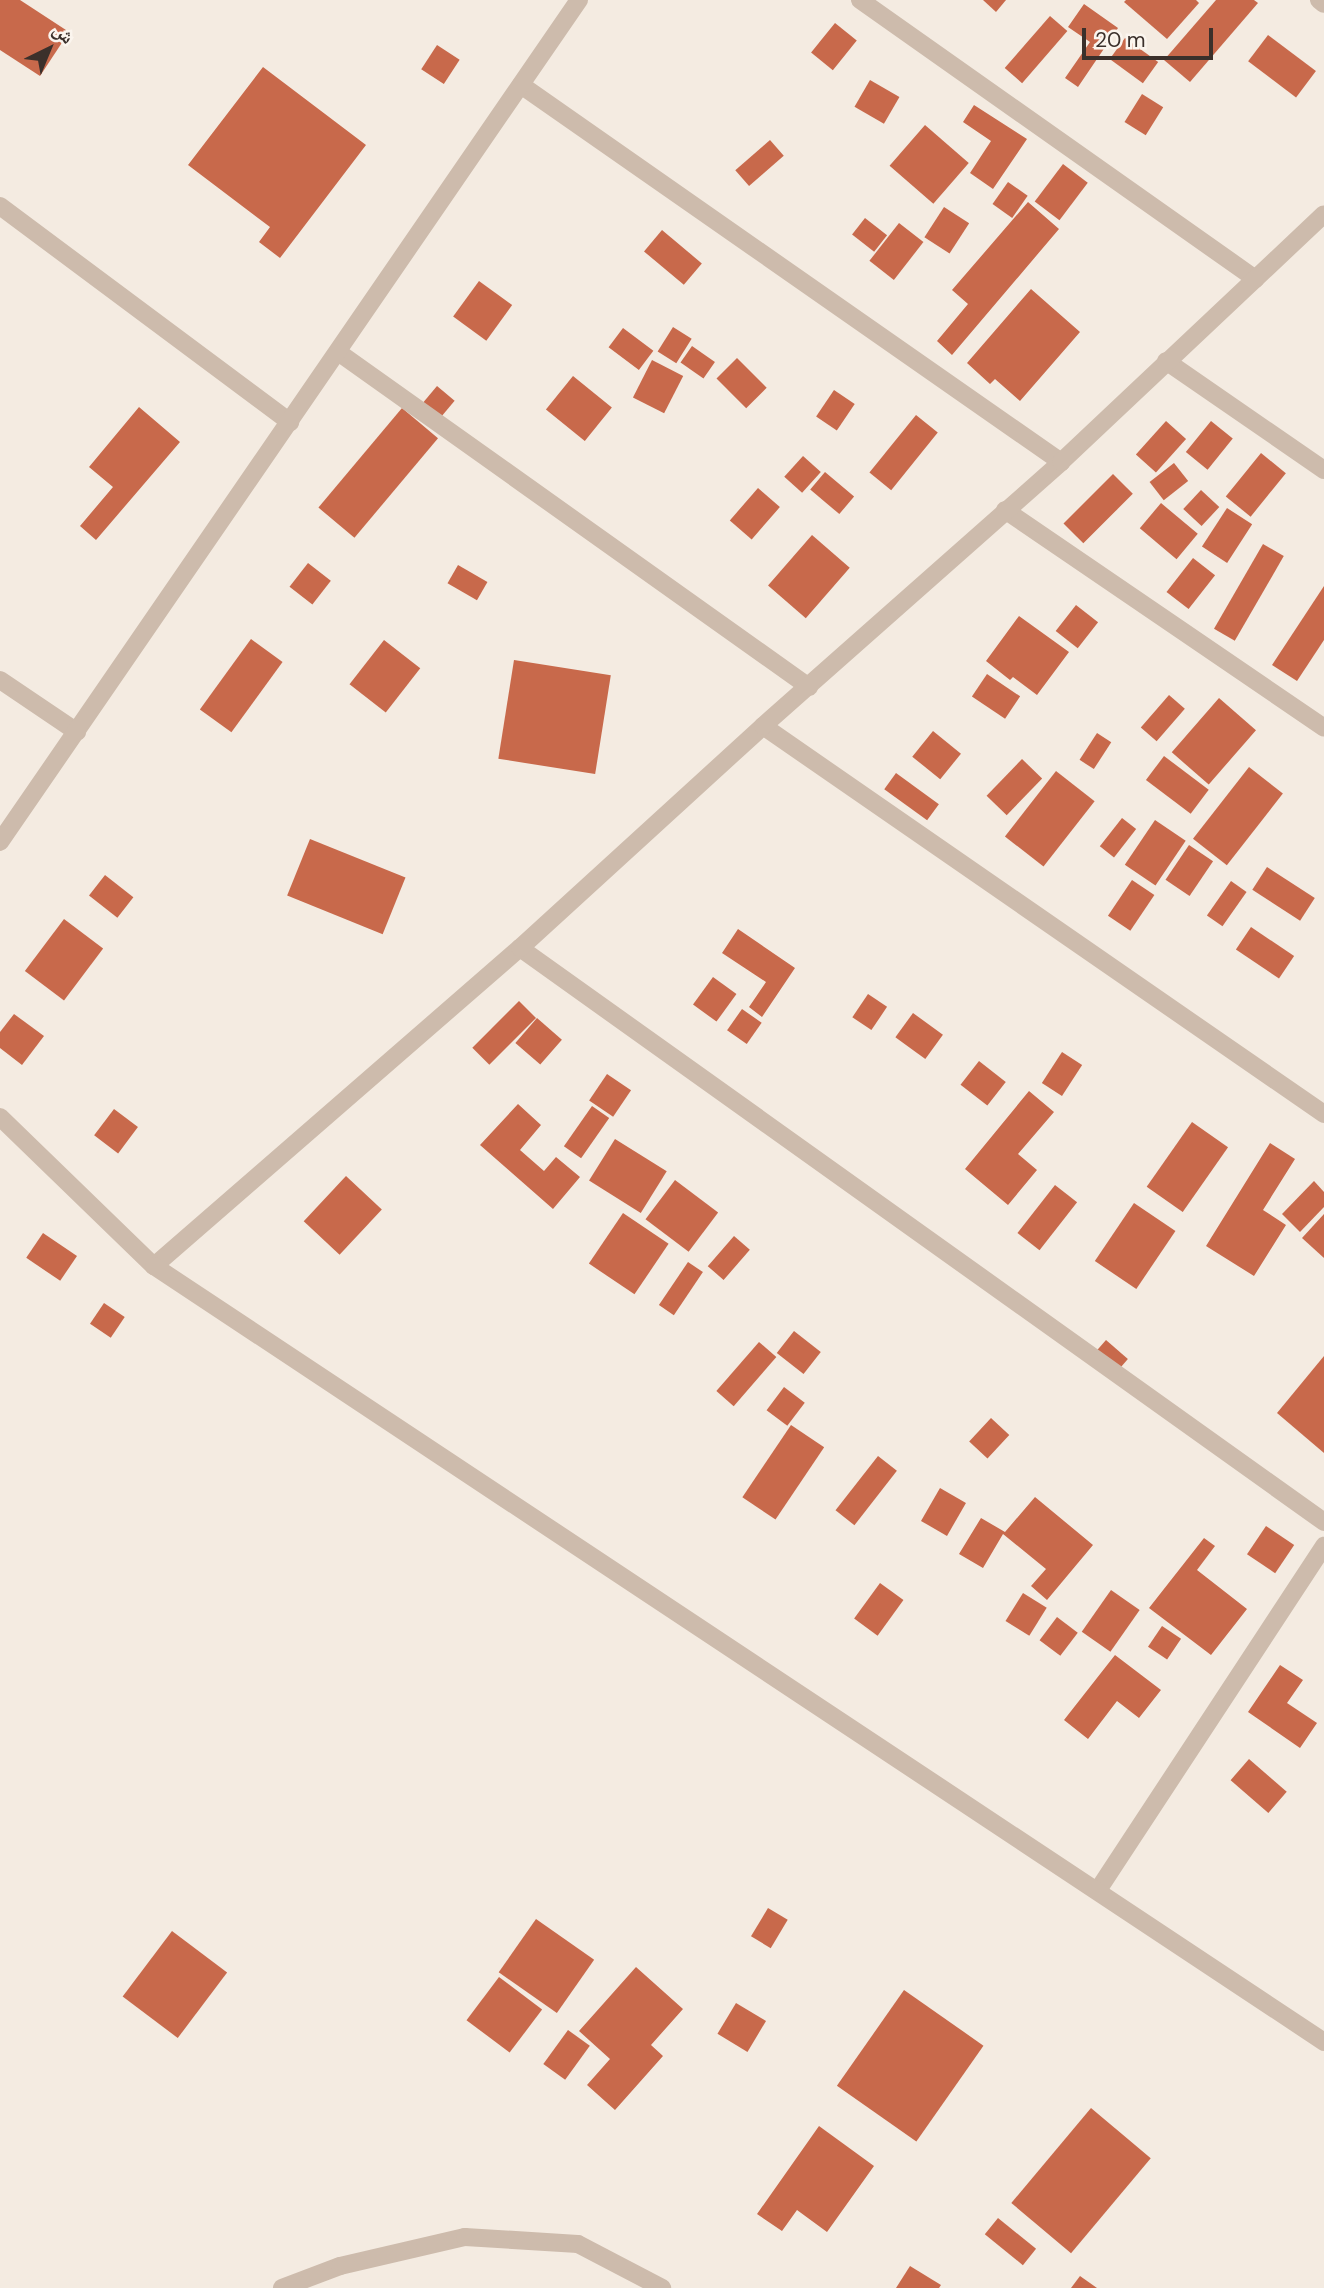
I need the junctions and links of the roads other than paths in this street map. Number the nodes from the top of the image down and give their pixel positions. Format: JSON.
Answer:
{"nodes":[{"id":1,"x":579,"y":0,"type":"edge"},
{"id":2,"x":860,"y":0,"type":"edge"},
{"id":3,"x":1319,"y":0,"type":"edge"},
{"id":4,"x":1324,"y":4,"type":"edge"},
{"id":5,"x":521,"y":85,"type":"junction"},
{"id":6,"x":0,"y":206,"type":"edge"},
{"id":7,"x":1324,"y":214,"type":"edge"},
{"id":8,"x":1255,"y":279,"type":"junction"},
{"id":9,"x":338,"y":352,"type":"junction"},
{"id":10,"x":1166,"y":361,"type":"junction"},
{"id":11,"x":290,"y":422,"type":"junction"},
{"id":12,"x":1061,"y":462,"type":"junction"},
{"id":13,"x":1324,"y":470,"type":"edge"},
{"id":14,"x":1004,"y":510,"type":"junction"},
{"id":15,"x":0,"y":680,"type":"edge"},
{"id":16,"x":809,"y":687,"type":"junction"},
{"id":17,"x":763,"y":726,"type":"junction"},
{"id":18,"x":1324,"y":728,"type":"edge"},
{"id":19,"x":77,"y":732,"type":"junction"},
{"id":20,"x":0,"y":842,"type":"edge"},
{"id":21,"x":520,"y":948,"type":"junction"},
{"id":22,"x":1324,"y":1114,"type":"edge"},
{"id":23,"x":0,"y":1117,"type":"edge"},
{"id":24,"x":154,"y":1266,"type":"junction"},
{"id":25,"x":1324,"y":1522,"type":"edge"},
{"id":26,"x":1324,"y":1546,"type":"edge"},
{"id":27,"x":1098,"y":1890,"type":"junction"},
{"id":28,"x":1324,"y":2042,"type":"edge"},
{"id":29,"x":282,"y":2288,"type":"edge"},
{"id":30,"x":662,"y":2288,"type":"edge"}],
"edges":[{"from":1,"to":5,"type":"street"},
{"from":2,"to":8,"type":"street"},
{"from":3,"to":4,"type":"street"},
{"from":5,"to":9,"type":"street"},
{"from":5,"to":12,"type":"street"},
{"from":6,"to":11,"type":"street"},
{"from":7,"to":8,"type":"street"},
{"from":8,"to":10,"type":"street"},
{"from":9,"to":11,"type":"street"},
{"from":9,"to":16,"type":"street"},
{"from":10,"to":12,"type":"street"},
{"from":10,"to":13,"type":"street"},
{"from":11,"to":19,"type":"street"},
{"from":12,"to":14,"type":"street"},
{"from":14,"to":16,"type":"street"},
{"from":14,"to":18,"type":"street"},
{"from":15,"to":19,"type":"street"},
{"from":16,"to":17,"type":"street"},
{"from":17,"to":21,"type":"street"},
{"from":17,"to":22,"type":"street"},
{"from":19,"to":20,"type":"street"},
{"from":21,"to":24,"type":"street"},
{"from":21,"to":25,"type":"street"},
{"from":23,"to":24,"type":"street"},
{"from":24,"to":27,"type":"street"},
{"from":26,"to":27,"type":"street"},
{"from":27,"to":28,"type":"street"},
{"from":29,"to":30,"type":"street"}]}
